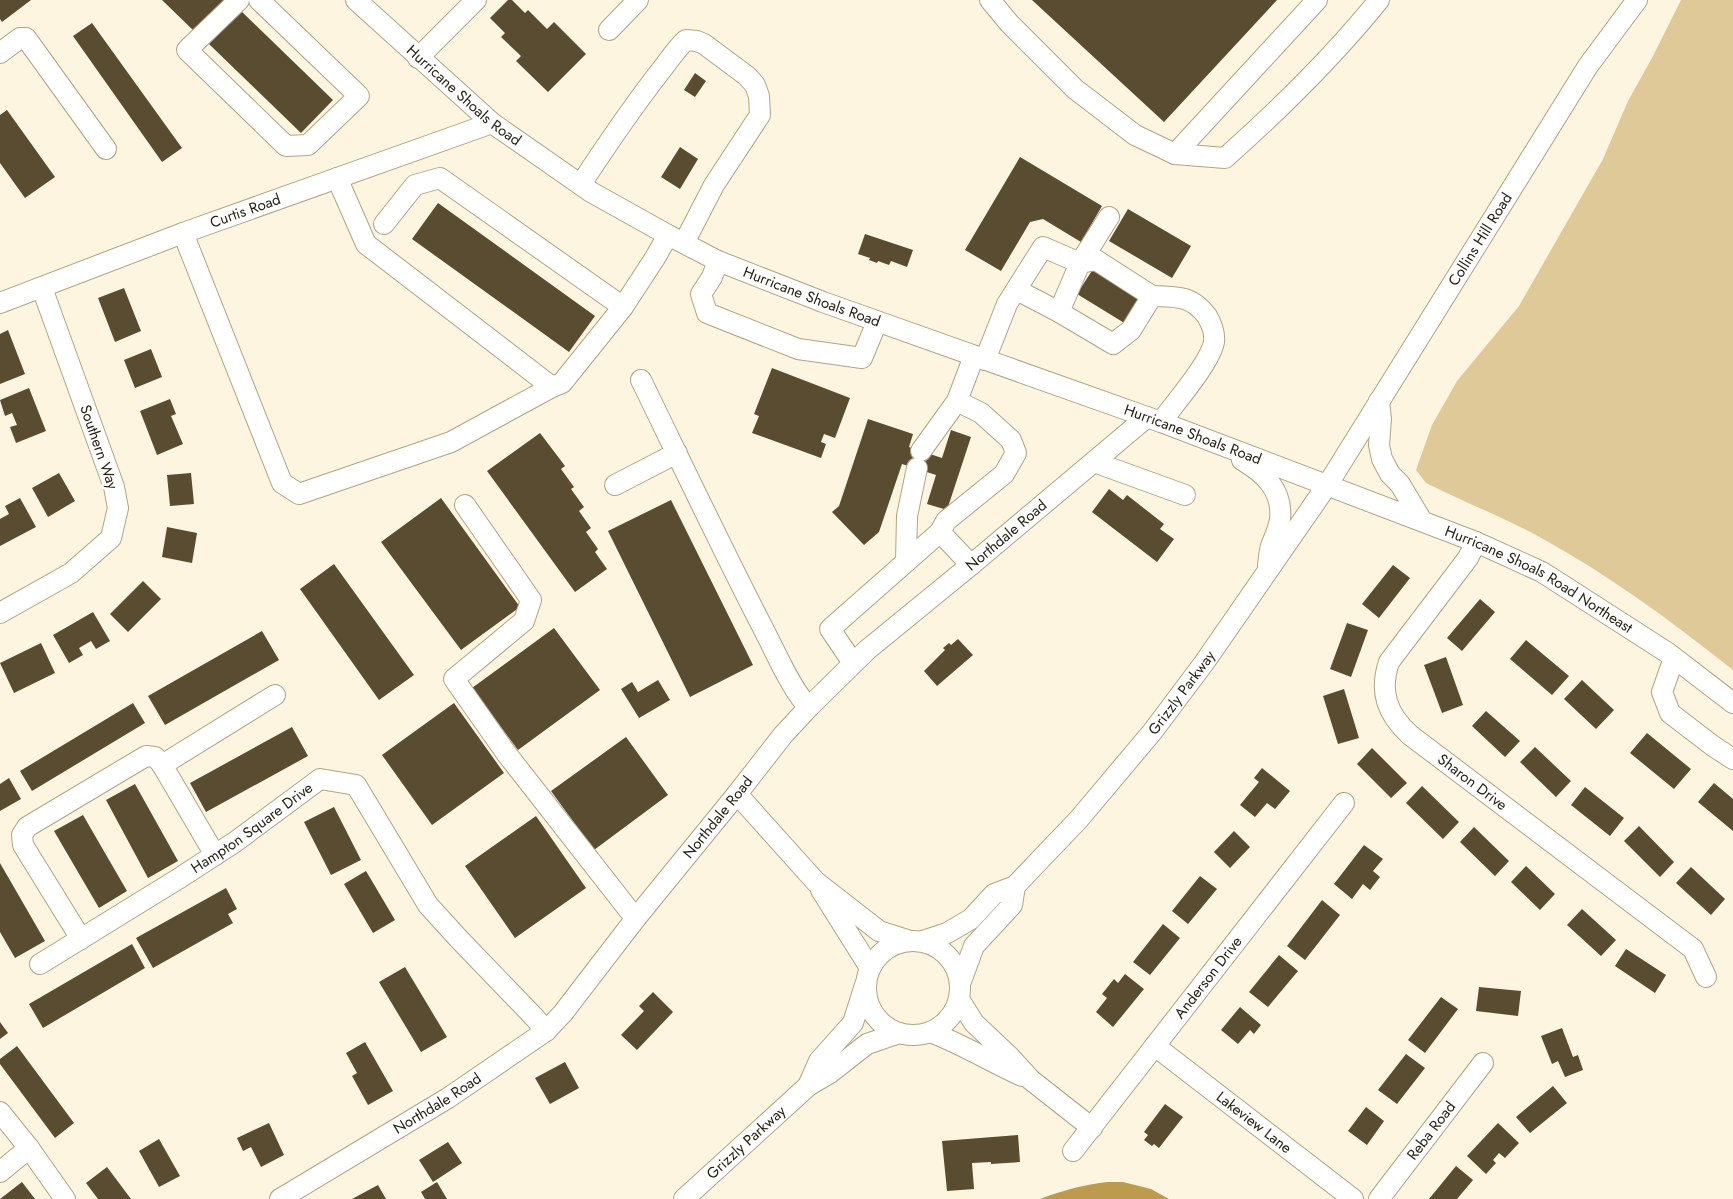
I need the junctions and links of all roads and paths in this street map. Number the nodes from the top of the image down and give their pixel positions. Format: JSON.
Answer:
{"nodes":[{"id":1,"x":239,"y":0,"type":"edge"},
{"id":2,"x":259,"y":0,"type":"edge"},
{"id":3,"x":356,"y":0,"type":"edge"},
{"id":4,"x":476,"y":0,"type":"edge"},
{"id":5,"x":638,"y":0,"type":"edge"},
{"id":6,"x":990,"y":0,"type":"edge"},
{"id":7,"x":1317,"y":0,"type":"edge"},
{"id":8,"x":1380,"y":0,"type":"edge"},
{"id":9,"x":1637,"y":0,"type":"edge"},
{"id":10,"x":609,"y":30,"type":"dead end"},
{"id":11,"x":0,"y":53,"type":"edge"},
{"id":12,"x":418,"y":58,"type":"junction"},
{"id":13,"x":492,"y":123,"type":"junction"},
{"id":14,"x":106,"y":149,"type":"dead end"},
{"id":15,"x":1175,"y":154,"type":"junction"},
{"id":16,"x":337,"y":178,"type":"junction"},
{"id":17,"x":581,"y":184,"type":"junction"},
{"id":18,"x":1109,"y":217,"type":"dead end"},
{"id":19,"x":384,"y":224,"type":"dead end"},
{"id":20,"x":183,"y":233,"type":"junction"},
{"id":21,"x":676,"y":239,"type":"junction"},
{"id":22,"x":718,"y":261,"type":"junction"},
{"id":23,"x":1080,"y":263,"type":"junction"},
{"id":24,"x":42,"y":288,"type":"junction"},
{"id":25,"x":1017,"y":290,"type":"junction"},
{"id":26,"x":1152,"y":296,"type":"junction"},
{"id":27,"x":0,"y":303,"type":"edge"},
{"id":28,"x":623,"y":307,"type":"junction"},
{"id":29,"x":1058,"y":312,"type":"junction"},
{"id":30,"x":878,"y":322,"type":"junction"},
{"id":31,"x":979,"y":358,"type":"junction"},
{"id":32,"x":641,"y":380,"type":"dead end"},
{"id":33,"x":552,"y":387,"type":"junction"},
{"id":34,"x":957,"y":401,"type":"junction"},
{"id":35,"x":1379,"y":401,"type":"junction"},
{"id":36,"x":1154,"y":419,"type":"junction"},
{"id":37,"x":1230,"y":448,"type":"junction"},
{"id":38,"x":677,"y":453,"type":"junction"},
{"id":39,"x":1094,"y":462,"type":"junction"},
{"id":40,"x":1328,"y":484,"type":"junction"},
{"id":41,"x":615,"y":485,"type":"dead end"},
{"id":42,"x":1185,"y":495,"type":"dead end"},
{"id":43,"x":465,"y":505,"type":"dead end"},
{"id":44,"x":1422,"y":521,"type":"junction"},
{"id":45,"x":940,"y":532,"type":"junction"},
{"id":46,"x":1476,"y":542,"type":"junction"},
{"id":47,"x":906,"y":562,"type":"junction"},
{"id":48,"x":971,"y":565,"type":"junction"},
{"id":49,"x":1267,"y":572,"type":"junction"},
{"id":50,"x":0,"y":613,"type":"edge"},
{"id":51,"x":1674,"y":658,"type":"junction"},
{"id":52,"x":853,"y":663,"type":"junction"},
{"id":53,"x":275,"y":695,"type":"dead end"},
{"id":54,"x":1733,"y":703,"type":"edge"},
{"id":55,"x":809,"y":707,"type":"junction"},
{"id":56,"x":1733,"y":759,"type":"edge"},
{"id":57,"x":162,"y":765,"type":"junction"},
{"id":58,"x":737,"y":794,"type":"junction"},
{"id":59,"x":1344,"y":803,"type":"dead end"},
{"id":60,"x":215,"y":855,"type":"junction"},
{"id":61,"x":816,"y":882,"type":"junction"},
{"id":62,"x":1015,"y":886,"type":"junction"},
{"id":63,"x":636,"y":918,"type":"junction"},
{"id":64,"x":81,"y":939,"type":"junction"},
{"id":65,"x":915,"y":941,"type":"junction"},
{"id":66,"x":40,"y":964,"type":"dead end"},
{"id":67,"x":868,"y":976,"type":"junction"},
{"id":68,"x":1706,"y":977,"type":"dead end"},
{"id":69,"x":960,"y":992,"type":"junction"},
{"id":70,"x":546,"y":1031,"type":"junction"},
{"id":71,"x":930,"y":1032,"type":"junction"},
{"id":72,"x":899,"y":1033,"type":"junction"},
{"id":73,"x":1155,"y":1046,"type":"junction"},
{"id":74,"x":1483,"y":1063,"type":"dead end"},
{"id":75,"x":1031,"y":1080,"type":"junction"},
{"id":76,"x":808,"y":1086,"type":"junction"},
{"id":77,"x":0,"y":1112,"type":"edge"},
{"id":78,"x":1092,"y":1128,"type":"junction"},
{"id":79,"x":29,"y":1148,"type":"junction"},
{"id":80,"x":1073,"y":1151,"type":"dead end"},
{"id":81,"x":0,"y":1172,"type":"edge"},
{"id":82,"x":65,"y":1199,"type":"edge"},
{"id":83,"x":280,"y":1199,"type":"edge"},
{"id":84,"x":684,"y":1199,"type":"edge"},
{"id":85,"x":1353,"y":1199,"type":"edge"},
{"id":86,"x":1379,"y":1199,"type":"edge"}],
"edges":[{"from":1,"to":2,"type":"street"},
{"from":3,"to":12,"type":"street","name":"Hurricane Shoals Road"},
{"from":4,"to":12,"type":"street"},
{"from":5,"to":10,"type":"street"},
{"from":6,"to":15,"type":"street"},
{"from":7,"to":15,"type":"street"},
{"from":8,"to":15,"type":"street"},
{"from":9,"to":35,"type":"street","name":"Collins Hill Road"},
{"from":11,"to":14,"type":"street"},
{"from":12,"to":13,"type":"street","name":"Hurricane Shoals Road"},
{"from":13,"to":16,"type":"street","name":"Curtis Road"},
{"from":13,"to":17,"type":"street","name":"Hurricane Shoals Road"},
{"from":16,"to":20,"type":"street","name":"Curtis Road"},
{"from":16,"to":33,"type":"street"},
{"from":17,"to":21,"type":"street","name":"Hurricane Shoals Road"},
{"from":17,"to":21,"type":"street"},
{"from":18,"to":23,"type":"street"},
{"from":19,"to":28,"type":"street"},
{"from":20,"to":24,"type":"street","name":"Curtis Road"},
{"from":20,"to":33,"type":"street"},
{"from":21,"to":22,"type":"street","name":"Hurricane Shoals Road"},
{"from":21,"to":28,"type":"street"},
{"from":22,"to":30,"type":"street","name":"Hurricane Shoals Road"},
{"from":22,"to":30,"type":"street"},
{"from":23,"to":25,"type":"street"},
{"from":23,"to":26,"type":"street"},
{"from":23,"to":29,"type":"street"},
{"from":24,"to":27,"type":"street","name":"Curtis Road"},
{"from":24,"to":50,"type":"street","name":"Southern Way"},
{"from":25,"to":29,"type":"street"},
{"from":25,"to":31,"type":"street"},
{"from":26,"to":29,"type":"street"},
{"from":26,"to":36,"type":"street","name":"Northdale Road"},
{"from":28,"to":33,"type":"street"},
{"from":30,"to":31,"type":"street","name":"Hurricane Shoals Road"},
{"from":31,"to":34,"type":"street"},
{"from":31,"to":36,"type":"street","name":"Hurricane Shoals Road"},
{"from":32,"to":38,"type":"street"},
{"from":34,"to":45,"type":"street"},
{"from":34,"to":47,"type":"street"},
{"from":35,"to":40,"type":"street","name":"Collins Hill Road"},
{"from":35,"to":44,"type":"street"},
{"from":36,"to":37,"type":"street","name":"Hurricane Shoals Road"},
{"from":36,"to":39,"type":"street","name":"Northdale Road"},
{"from":37,"to":40,"type":"street","name":"Hurricane Shoals Road"},
{"from":37,"to":49,"type":"street"},
{"from":38,"to":41,"type":"street"},
{"from":38,"to":55,"type":"street"},
{"from":39,"to":42,"type":"street"},
{"from":39,"to":48,"type":"street","name":"Northdale Road"},
{"from":40,"to":44,"type":"street","name":"Hurricane Shoals Road Northeast"},
{"from":40,"to":49,"type":"street","name":"Grizzly Parkway"},
{"from":43,"to":63,"type":"street"},
{"from":44,"to":46,"type":"street","name":"Hurricane Shoals Road Northeast"},
{"from":45,"to":47,"type":"street"},
{"from":45,"to":48,"type":"street"},
{"from":46,"to":51,"type":"street","name":"Hurricane Shoals Road Northeast"},
{"from":46,"to":68,"type":"street","name":"Sharon Drive"},
{"from":47,"to":52,"type":"street"},
{"from":48,"to":52,"type":"street","name":"Northdale Road"},
{"from":49,"to":62,"type":"street","name":"Grizzly Parkway"},
{"from":51,"to":54,"type":"street","name":"Hurricane Shoals Road Northeast"},
{"from":51,"to":56,"type":"street"},
{"from":52,"to":55,"type":"street","name":"Northdale Road"},
{"from":53,"to":57,"type":"street"},
{"from":55,"to":58,"type":"street","name":"Northdale Road"},
{"from":57,"to":60,"type":"street"},
{"from":57,"to":64,"type":"street"},
{"from":58,"to":61,"type":"street"},
{"from":58,"to":63,"type":"street","name":"Northdale Road"},
{"from":59,"to":73,"type":"street","name":"Anderson Drive"},
{"from":60,"to":64,"type":"street","name":"Hampton Square Drive"},
{"from":60,"to":70,"type":"street","name":"Hampton Square Drive"},
{"from":61,"to":65,"type":"street"},
{"from":61,"to":67,"type":"street"},
{"from":62,"to":65,"type":"street","name":"Grizzly Parkway"},
{"from":62,"to":69,"type":"street","name":"Grizzly Parkway"},
{"from":63,"to":70,"type":"street","name":"Northdale Road"},
{"from":64,"to":66,"type":"street","name":"Hampton Square Drive"},
{"from":65,"to":67,"type":"street"},
{"from":65,"to":69,"type":"street"},
{"from":67,"to":72,"type":"street"},
{"from":67,"to":76,"type":"street","name":"Grizzly Parkway"},
{"from":69,"to":71,"type":"street"},
{"from":69,"to":75,"type":"street"},
{"from":70,"to":83,"type":"street","name":"Northdale Road"},
{"from":71,"to":72,"type":"street"},
{"from":71,"to":75,"type":"street"},
{"from":72,"to":76,"type":"street","name":"Grizzly Parkway"},
{"from":73,"to":78,"type":"street","name":"Anderson Drive"},
{"from":73,"to":85,"type":"street","name":"Lakeview Lane"},
{"from":74,"to":86,"type":"street","name":"Reba Road"},
{"from":75,"to":78,"type":"street"},
{"from":76,"to":84,"type":"street","name":"Grizzly Parkway"},
{"from":77,"to":79,"type":"street"},
{"from":78,"to":80,"type":"street","name":"Anderson Drive"},
{"from":79,"to":81,"type":"street"},
{"from":79,"to":82,"type":"street"}]}
